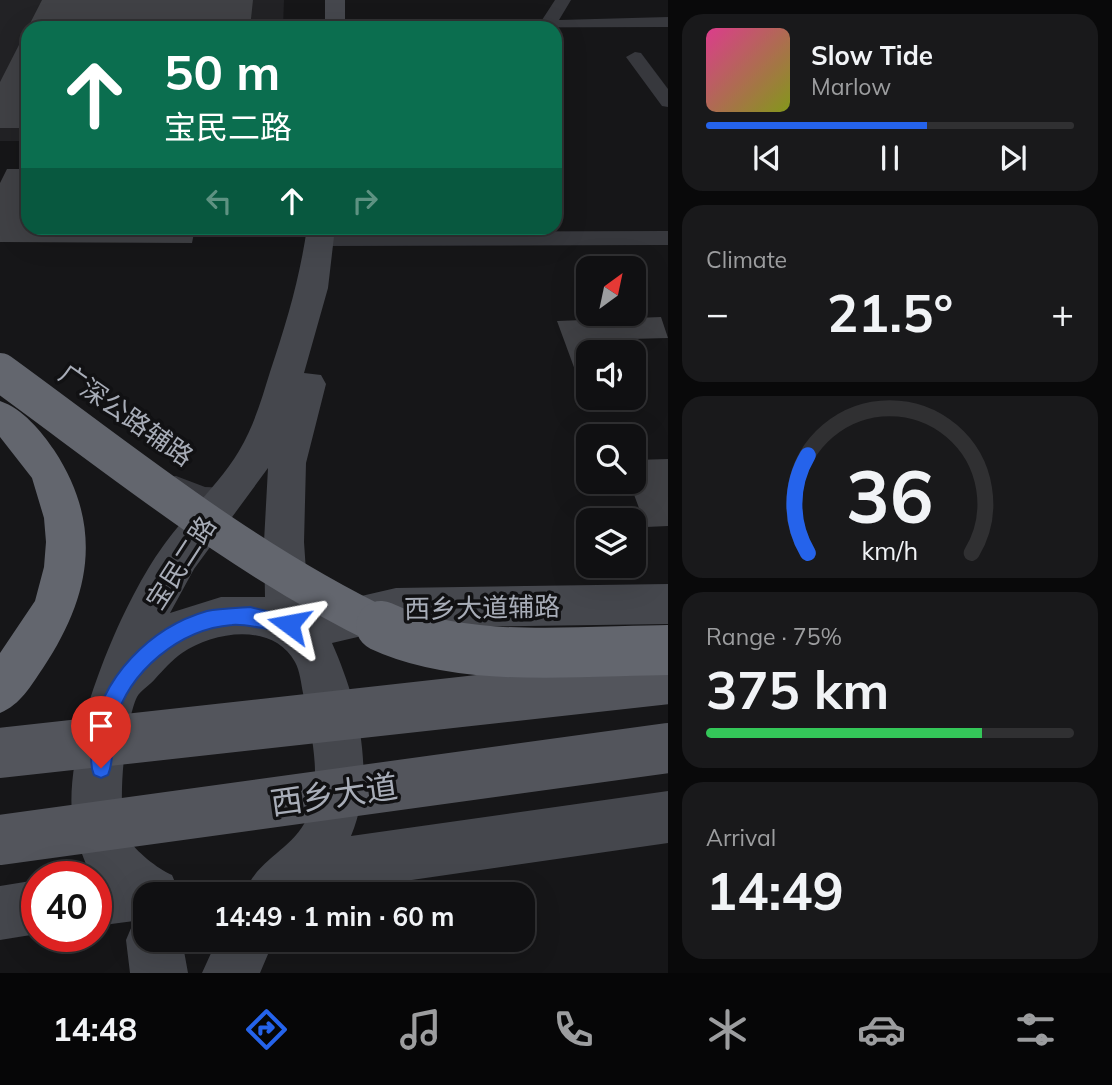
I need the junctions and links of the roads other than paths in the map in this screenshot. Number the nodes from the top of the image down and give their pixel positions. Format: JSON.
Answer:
{"nodes":[{"id":1,"x":320,"y":0,"type":"edge"},
{"id":2,"x":335,"y":0,"type":"edge"},
{"id":3,"x":564,"y":0,"type":"edge"},
{"id":4,"x":320,"y":21,"type":"edge"},
{"id":5,"x":335,"y":21,"type":"edge"},
{"id":6,"x":550,"y":21,"type":"edge"},
{"id":7,"x":667,"y":22,"type":"edge"},
{"id":8,"x":562,"y":26,"type":"edge"},
{"id":9,"x":635,"y":57,"type":"dead end"},
{"id":10,"x":667,"y":67,"type":"edge"},
{"id":11,"x":650,"y":78,"type":"junction"},
{"id":12,"x":667,"y":102,"type":"edge"},
{"id":13,"x":331,"y":235,"type":"edge"},
{"id":14,"x":332,"y":235,"type":"edge"},
{"id":15,"x":341,"y":235,"type":"edge"},
{"id":16,"x":667,"y":238,"type":"edge"},
{"id":17,"x":0,"y":356,"type":"edge"},
{"id":18,"x":0,"y":372,"type":"edge"},
{"id":19,"x":0,"y":415,"type":"edge"},
{"id":20,"x":230,"y":491,"type":"junction"},
{"id":21,"x":284,"y":542,"type":"junction"},
{"id":22,"x":667,"y":604,"type":"edge"},
{"id":23,"x":396,"y":608,"type":"junction"},
{"id":24,"x":294,"y":627,"type":"junction"},
{"id":25,"x":667,"y":650,"type":"edge"},
{"id":26,"x":667,"y":679,"type":"edge"},
{"id":27,"x":0,"y":690,"type":"edge"},
{"id":28,"x":112,"y":701,"type":"junction"},
{"id":29,"x":667,"y":748,"type":"edge"},
{"id":30,"x":0,"y":753,"type":"edge"},
{"id":31,"x":667,"y":817,"type":"edge"},
{"id":32,"x":0,"y":839,"type":"edge"},
{"id":33,"x":282,"y":882,"type":"edge"},
{"id":34,"x":305,"y":882,"type":"edge"},
{"id":35,"x":133,"y":884,"type":"edge"},
{"id":36,"x":112,"y":901,"type":"edge"},
{"id":37,"x":133,"y":903,"type":"edge"},
{"id":38,"x":21,"y":909,"type":"edge"},
{"id":39,"x":0,"y":912,"type":"edge"},
{"id":40,"x":157,"y":952,"type":"edge"},
{"id":41,"x":241,"y":952,"type":"edge"},
{"id":42,"x":159,"y":973,"type":"edge"},
{"id":43,"x":231,"y":973,"type":"edge"}],
"edges":[{"from":1,"to":4,"type":"street"},
{"from":2,"to":5,"type":"street"},
{"from":3,"to":6,"type":"street"},
{"from":7,"to":8,"type":"street"},
{"from":9,"to":11,"type":"street"},
{"from":10,"to":11,"type":"street"},
{"from":11,"to":12,"type":"street"},
{"from":13,"to":20,"type":"street","name":"宝民二路"},
{"from":14,"to":21,"type":"street"},
{"from":15,"to":16,"type":"street"},
{"from":17,"to":20,"type":"lane","name":"广深公路辅路"},
{"from":18,"to":25,"type":"highway","bridge":true},
{"from":19,"to":27,"type":"highway"},
{"from":20,"to":28,"type":"street","name":"宝民二路"},
{"from":21,"to":23,"type":"street"},
{"from":21,"to":24,"type":"street"},
{"from":22,"to":23,"type":"street","name":"西乡大道辅路"},
{"from":23,"to":24,"type":"street","name":"西乡大道辅路"},
{"from":24,"to":28,"type":"street","name":"西乡大道辅路"},
{"from":24,"to":33,"type":"street"},
{"from":26,"to":30,"type":"main road","bridge":true},
{"from":28,"to":35,"type":"street","name":"宝民二路"},
{"from":29,"to":32,"type":"main road","name":"西乡大道","bridge":true},
{"from":31,"to":34,"type":"street"},
{"from":36,"to":37,"type":"street"},
{"from":38,"to":39,"type":"street"},
{"from":40,"to":42,"type":"street"},
{"from":41,"to":43,"type":"street"}]}
